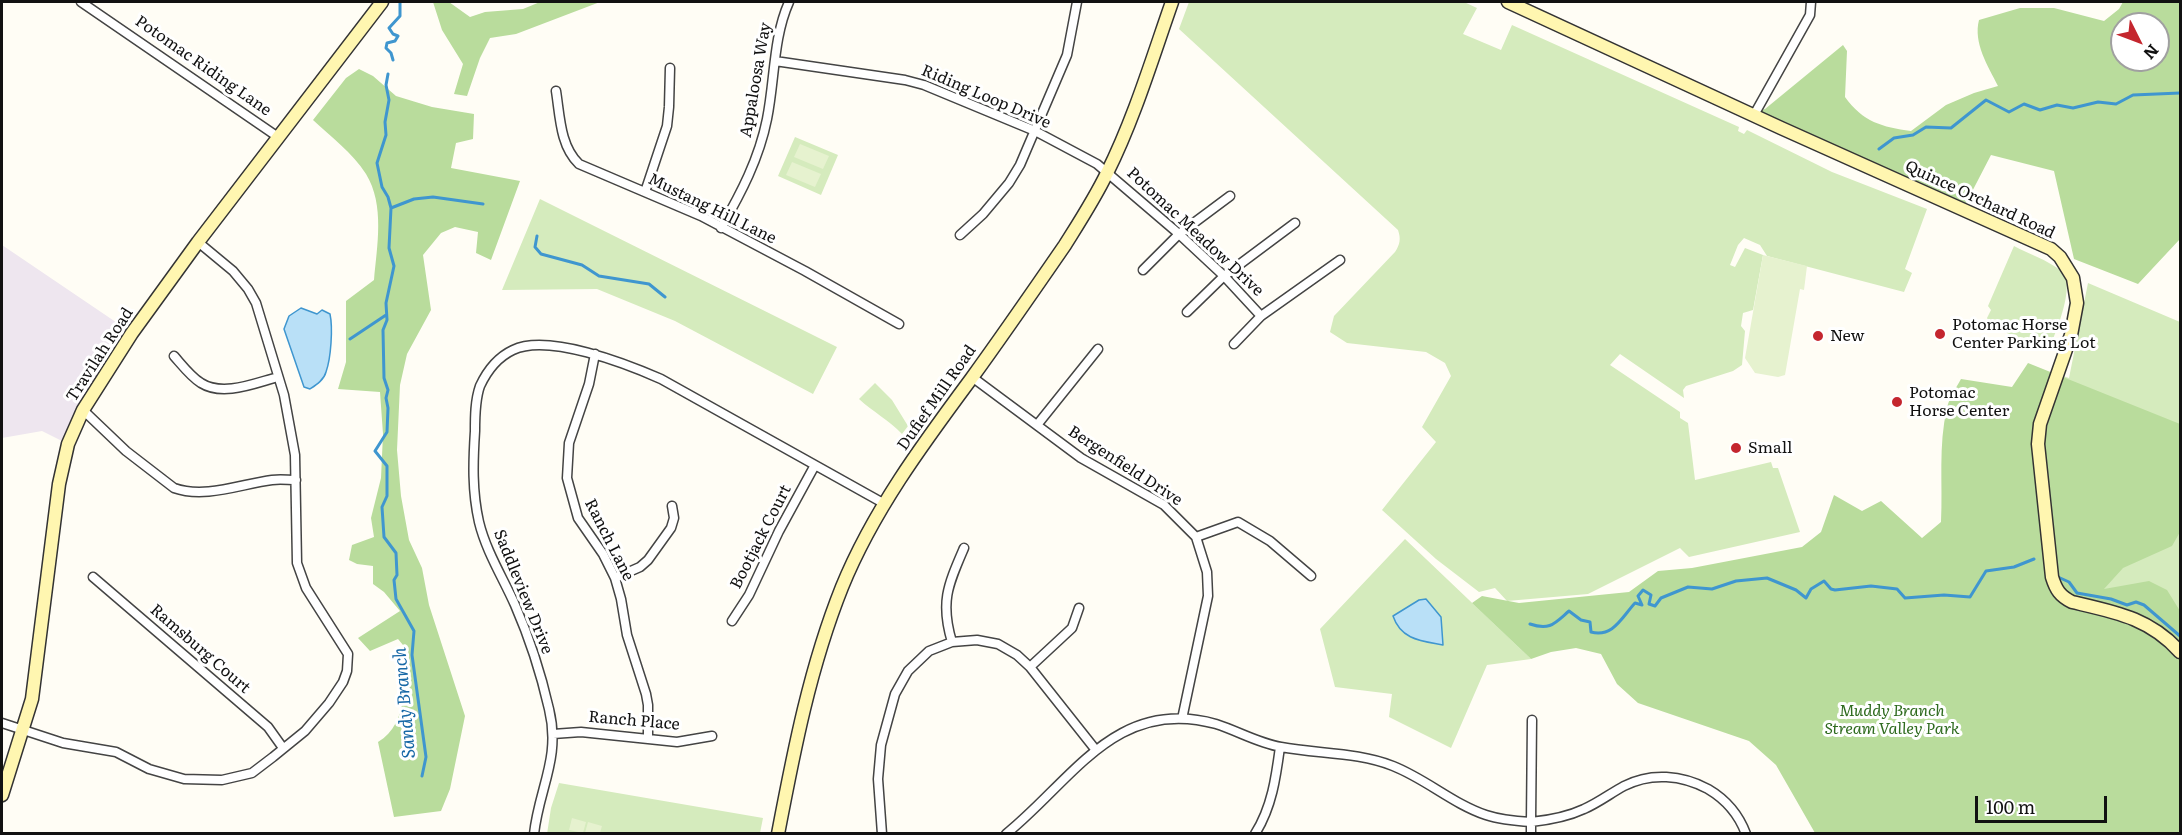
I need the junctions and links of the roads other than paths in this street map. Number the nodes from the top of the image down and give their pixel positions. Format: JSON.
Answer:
{"nodes":[{"id":1,"x":81,"y":2,"type":"edge"},
{"id":2,"x":382,"y":2,"type":"edge"},
{"id":3,"x":789,"y":2,"type":"edge"},
{"id":4,"x":1077,"y":2,"type":"edge"},
{"id":5,"x":1172,"y":2,"type":"edge"},
{"id":6,"x":1508,"y":2,"type":"edge"},
{"id":7,"x":1811,"y":2,"type":"edge"},
{"id":8,"x":775,"y":61,"type":"junction"},
{"id":9,"x":670,"y":68,"type":"dead end"},
{"id":10,"x":556,"y":91,"type":"dead end"},
{"id":11,"x":1754,"y":115,"type":"junction"},
{"id":12,"x":1035,"y":131,"type":"junction"},
{"id":13,"x":278,"y":136,"type":"junction"},
{"id":14,"x":1108,"y":171,"type":"junction"},
{"id":15,"x":645,"y":192,"type":"junction"},
{"id":16,"x":1230,"y":195,"type":"dead end"},
{"id":17,"x":1295,"y":224,"type":"dead end"},
{"id":18,"x":721,"y":228,"type":"junction"},
{"id":19,"x":1179,"y":234,"type":"junction"},
{"id":20,"x":960,"y":236,"type":"dead end"},
{"id":21,"x":198,"y":242,"type":"junction"},
{"id":22,"x":1340,"y":260,"type":"dead end"},
{"id":23,"x":1143,"y":270,"type":"dead end"},
{"id":24,"x":1224,"y":276,"type":"junction"},
{"id":25,"x":1187,"y":312,"type":"dead end"},
{"id":26,"x":1261,"y":316,"type":"junction"},
{"id":27,"x":899,"y":324,"type":"dead end"},
{"id":28,"x":1234,"y":344,"type":"dead end"},
{"id":29,"x":1098,"y":349,"type":"dead end"},
{"id":30,"x":595,"y":354,"type":"junction"},
{"id":31,"x":174,"y":356,"type":"dead end"},
{"id":32,"x":278,"y":377,"type":"junction"},
{"id":33,"x":972,"y":377,"type":"junction"},
{"id":34,"x":83,"y":410,"type":"junction"},
{"id":35,"x":1037,"y":425,"type":"junction"},
{"id":36,"x":815,"y":465,"type":"junction"},
{"id":37,"x":296,"y":480,"type":"junction"},
{"id":38,"x":883,"y":503,"type":"junction"},
{"id":39,"x":672,"y":506,"type":"dead end"},
{"id":40,"x":1196,"y":537,"type":"junction"},
{"id":41,"x":964,"y":548,"type":"dead end"},
{"id":42,"x":1311,"y":576,"type":"dead end"},
{"id":43,"x":93,"y":577,"type":"dead end"},
{"id":44,"x":615,"y":578,"type":"junction"},
{"id":45,"x":1079,"y":608,"type":"dead end"},
{"id":46,"x":732,"y":621,"type":"dead end"},
{"id":47,"x":952,"y":642,"type":"junction"},
{"id":48,"x":2181,"y":652,"type":"edge"},
{"id":49,"x":1030,"y":667,"type":"junction"},
{"id":50,"x":1182,"y":719,"type":"junction"},
{"id":51,"x":1532,"y":720,"type":"dead end"},
{"id":52,"x":2,"y":723,"type":"edge"},
{"id":53,"x":23,"y":729,"type":"junction"},
{"id":54,"x":553,"y":734,"type":"junction"},
{"id":55,"x":712,"y":735,"type":"dead end"},
{"id":56,"x":648,"y":740,"type":"junction"},
{"id":57,"x":1280,"y":747,"type":"junction"},
{"id":58,"x":283,"y":748,"type":"junction"},
{"id":59,"x":1095,"y":749,"type":"junction"},
{"id":60,"x":2,"y":795,"type":"edge"},
{"id":61,"x":1531,"y":822,"type":"junction"},
{"id":62,"x":534,"y":834,"type":"edge"},
{"id":63,"x":778,"y":834,"type":"edge"},
{"id":64,"x":882,"y":834,"type":"edge"},
{"id":65,"x":1006,"y":834,"type":"edge"},
{"id":66,"x":1255,"y":834,"type":"edge"},
{"id":67,"x":1531,"y":834,"type":"edge"},
{"id":68,"x":1746,"y":834,"type":"edge"}],
"edges":[{"from":1,"to":13,"type":"street","name":"Potomac Riding Lane"},
{"from":2,"to":13,"type":"main road","name":"Travilah Road"},
{"from":3,"to":8,"type":"street","name":"Appaloosa Way"},
{"from":4,"to":12,"type":"street"},
{"from":5,"to":14,"type":"main road","name":"Dufief Mill Road"},
{"from":6,"to":11,"type":"main road","name":"Quince Orchard Road"},
{"from":7,"to":11,"type":"street"},
{"from":8,"to":12,"type":"street","name":"Riding Loop Drive"},
{"from":8,"to":18,"type":"street","name":"Appaloosa Way"},
{"from":9,"to":15,"type":"street"},
{"from":10,"to":15,"type":"street","name":"Mustang Hill Lane"},
{"from":11,"to":48,"type":"main road","name":"Quince Orchard Road"},
{"from":12,"to":14,"type":"street","name":"Riding Loop Drive"},
{"from":12,"to":20,"type":"street"},
{"from":13,"to":21,"type":"main road","name":"Travilah Road"},
{"from":14,"to":19,"type":"street","name":"Potomac Meadow Drive"},
{"from":14,"to":33,"type":"main road","name":"Dufief Mill Road"},
{"from":15,"to":18,"type":"street","name":"Mustang Hill Lane"},
{"from":16,"to":19,"type":"street"},
{"from":17,"to":24,"type":"street"},
{"from":18,"to":27,"type":"street","name":"Mustang Hill Lane"},
{"from":19,"to":23,"type":"street"},
{"from":19,"to":24,"type":"street","name":"Potomac Meadow Drive"},
{"from":21,"to":32,"type":"street"},
{"from":21,"to":34,"type":"main road","name":"Travilah Road"},
{"from":22,"to":26,"type":"street"},
{"from":24,"to":25,"type":"street"},
{"from":24,"to":26,"type":"street","name":"Potomac Meadow Drive"},
{"from":26,"to":28,"type":"street"},
{"from":29,"to":35,"type":"street"},
{"from":30,"to":36,"type":"street","name":"Saddleview Drive"},
{"from":30,"to":44,"type":"street","name":"Ranch Lane"},
{"from":30,"to":54,"type":"street","name":"Saddleview Drive"},
{"from":31,"to":32,"type":"street"},
{"from":32,"to":37,"type":"street"},
{"from":33,"to":35,"type":"street","name":"Bergenfield Drive"},
{"from":33,"to":38,"type":"main road","name":"Dufief Mill Road"},
{"from":34,"to":37,"type":"street"},
{"from":34,"to":53,"type":"main road","name":"Travilah Road"},
{"from":35,"to":40,"type":"street","name":"Bergenfield Drive"},
{"from":36,"to":38,"type":"street","name":"Saddleview Drive"},
{"from":36,"to":46,"type":"street","name":"Bootjack Court"},
{"from":37,"to":58,"type":"street"},
{"from":38,"to":63,"type":"main road","name":"Dufief Mill Road"},
{"from":39,"to":44,"type":"street"},
{"from":40,"to":42,"type":"street"},
{"from":40,"to":50,"type":"street","name":"Bergenfield Drive"},
{"from":41,"to":47,"type":"street"},
{"from":43,"to":58,"type":"street","name":"Ramsburg Court"},
{"from":44,"to":56,"type":"street","name":"Ranch Lane"},
{"from":45,"to":49,"type":"street"},
{"from":47,"to":49,"type":"street"},
{"from":47,"to":64,"type":"street"},
{"from":49,"to":59,"type":"street"},
{"from":50,"to":57,"type":"street"},
{"from":50,"to":59,"type":"street"},
{"from":51,"to":61,"type":"street"},
{"from":52,"to":53,"type":"street"},
{"from":53,"to":58,"type":"street"},
{"from":53,"to":60,"type":"main road","name":"Travilah Road"},
{"from":54,"to":56,"type":"street","name":"Ranch Place"},
{"from":54,"to":62,"type":"street","name":"Saddleview Drive"},
{"from":55,"to":56,"type":"street","name":"Ranch Place"},
{"from":57,"to":61,"type":"street"},
{"from":57,"to":66,"type":"street"},
{"from":59,"to":65,"type":"street"},
{"from":61,"to":67,"type":"street"},
{"from":61,"to":68,"type":"street"}]}
